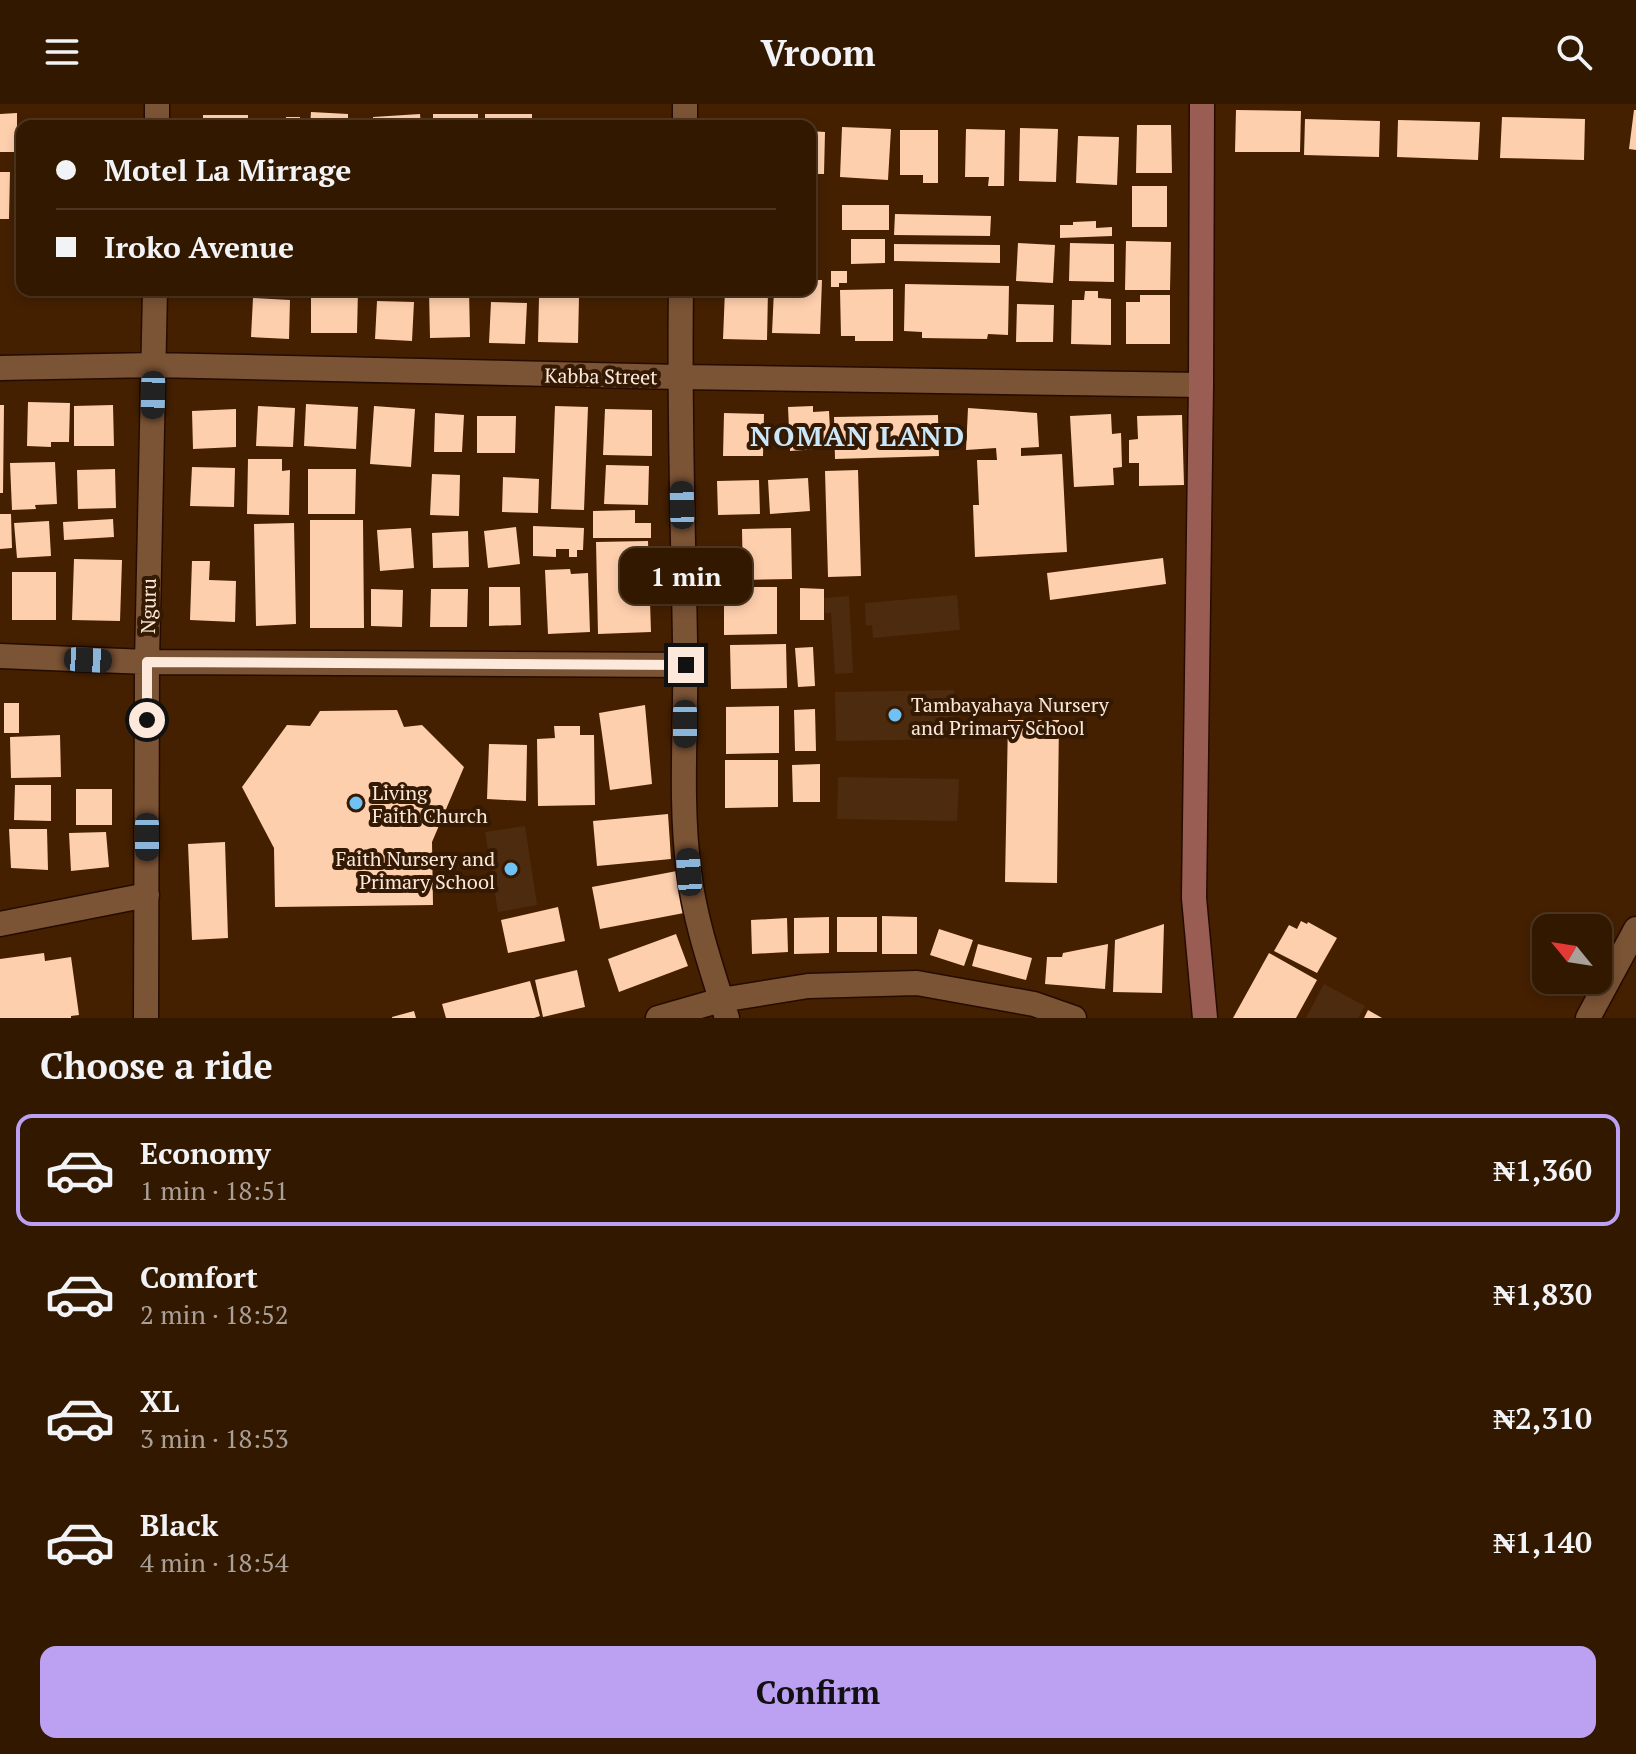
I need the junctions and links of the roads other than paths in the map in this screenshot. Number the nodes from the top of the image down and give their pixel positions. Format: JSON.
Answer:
{"nodes":[{"id":1,"x":1202,"y":104,"type":"edge"},
{"id":2,"x":155,"y":296,"type":"edge"},
{"id":3,"x":681,"y":296,"type":"edge"},
{"id":4,"x":154,"y":365,"type":"junction"},
{"id":5,"x":0,"y":368,"type":"edge"},
{"id":6,"x":680,"y":377,"type":"junction"},
{"id":7,"x":1201,"y":385,"type":"junction"},
{"id":8,"x":0,"y":656,"type":"edge"},
{"id":9,"x":147,"y":662,"type":"junction"},
{"id":10,"x":686,"y":665,"type":"junction"},
{"id":11,"x":147,"y":895,"type":"junction"},
{"id":12,"x":0,"y":924,"type":"edge"},
{"id":13,"x":1636,"y":929,"type":"edge"},
{"id":14,"x":724,"y":1009,"type":"edge"},
{"id":15,"x":146,"y":1018,"type":"edge"},
{"id":16,"x":658,"y":1018,"type":"edge"},
{"id":17,"x":1074,"y":1018,"type":"edge"},
{"id":18,"x":1205,"y":1018,"type":"edge"},
{"id":19,"x":1588,"y":1018,"type":"edge"}],
"edges":[{"from":1,"to":7,"type":"main road"},
{"from":2,"to":4,"type":"street","name":"Nguru"},
{"from":3,"to":6,"type":"street"},
{"from":4,"to":5,"type":"street","name":"Kabba Street"},
{"from":4,"to":6,"type":"street","name":"Kabba Street"},
{"from":4,"to":9,"type":"street","name":"Nguru"},
{"from":6,"to":7,"type":"street","name":"Kabba Street"},
{"from":6,"to":10,"type":"street"},
{"from":7,"to":18,"type":"main road"},
{"from":8,"to":9,"type":"street"},
{"from":9,"to":10,"type":"street"},
{"from":9,"to":11,"type":"street","name":"Nguru"},
{"from":10,"to":14,"type":"street"},
{"from":11,"to":12,"type":"street"},
{"from":11,"to":15,"type":"street","name":"Nguru"},
{"from":13,"to":19,"type":"street"},
{"from":14,"to":16,"type":"street"},
{"from":14,"to":17,"type":"street"}]}
